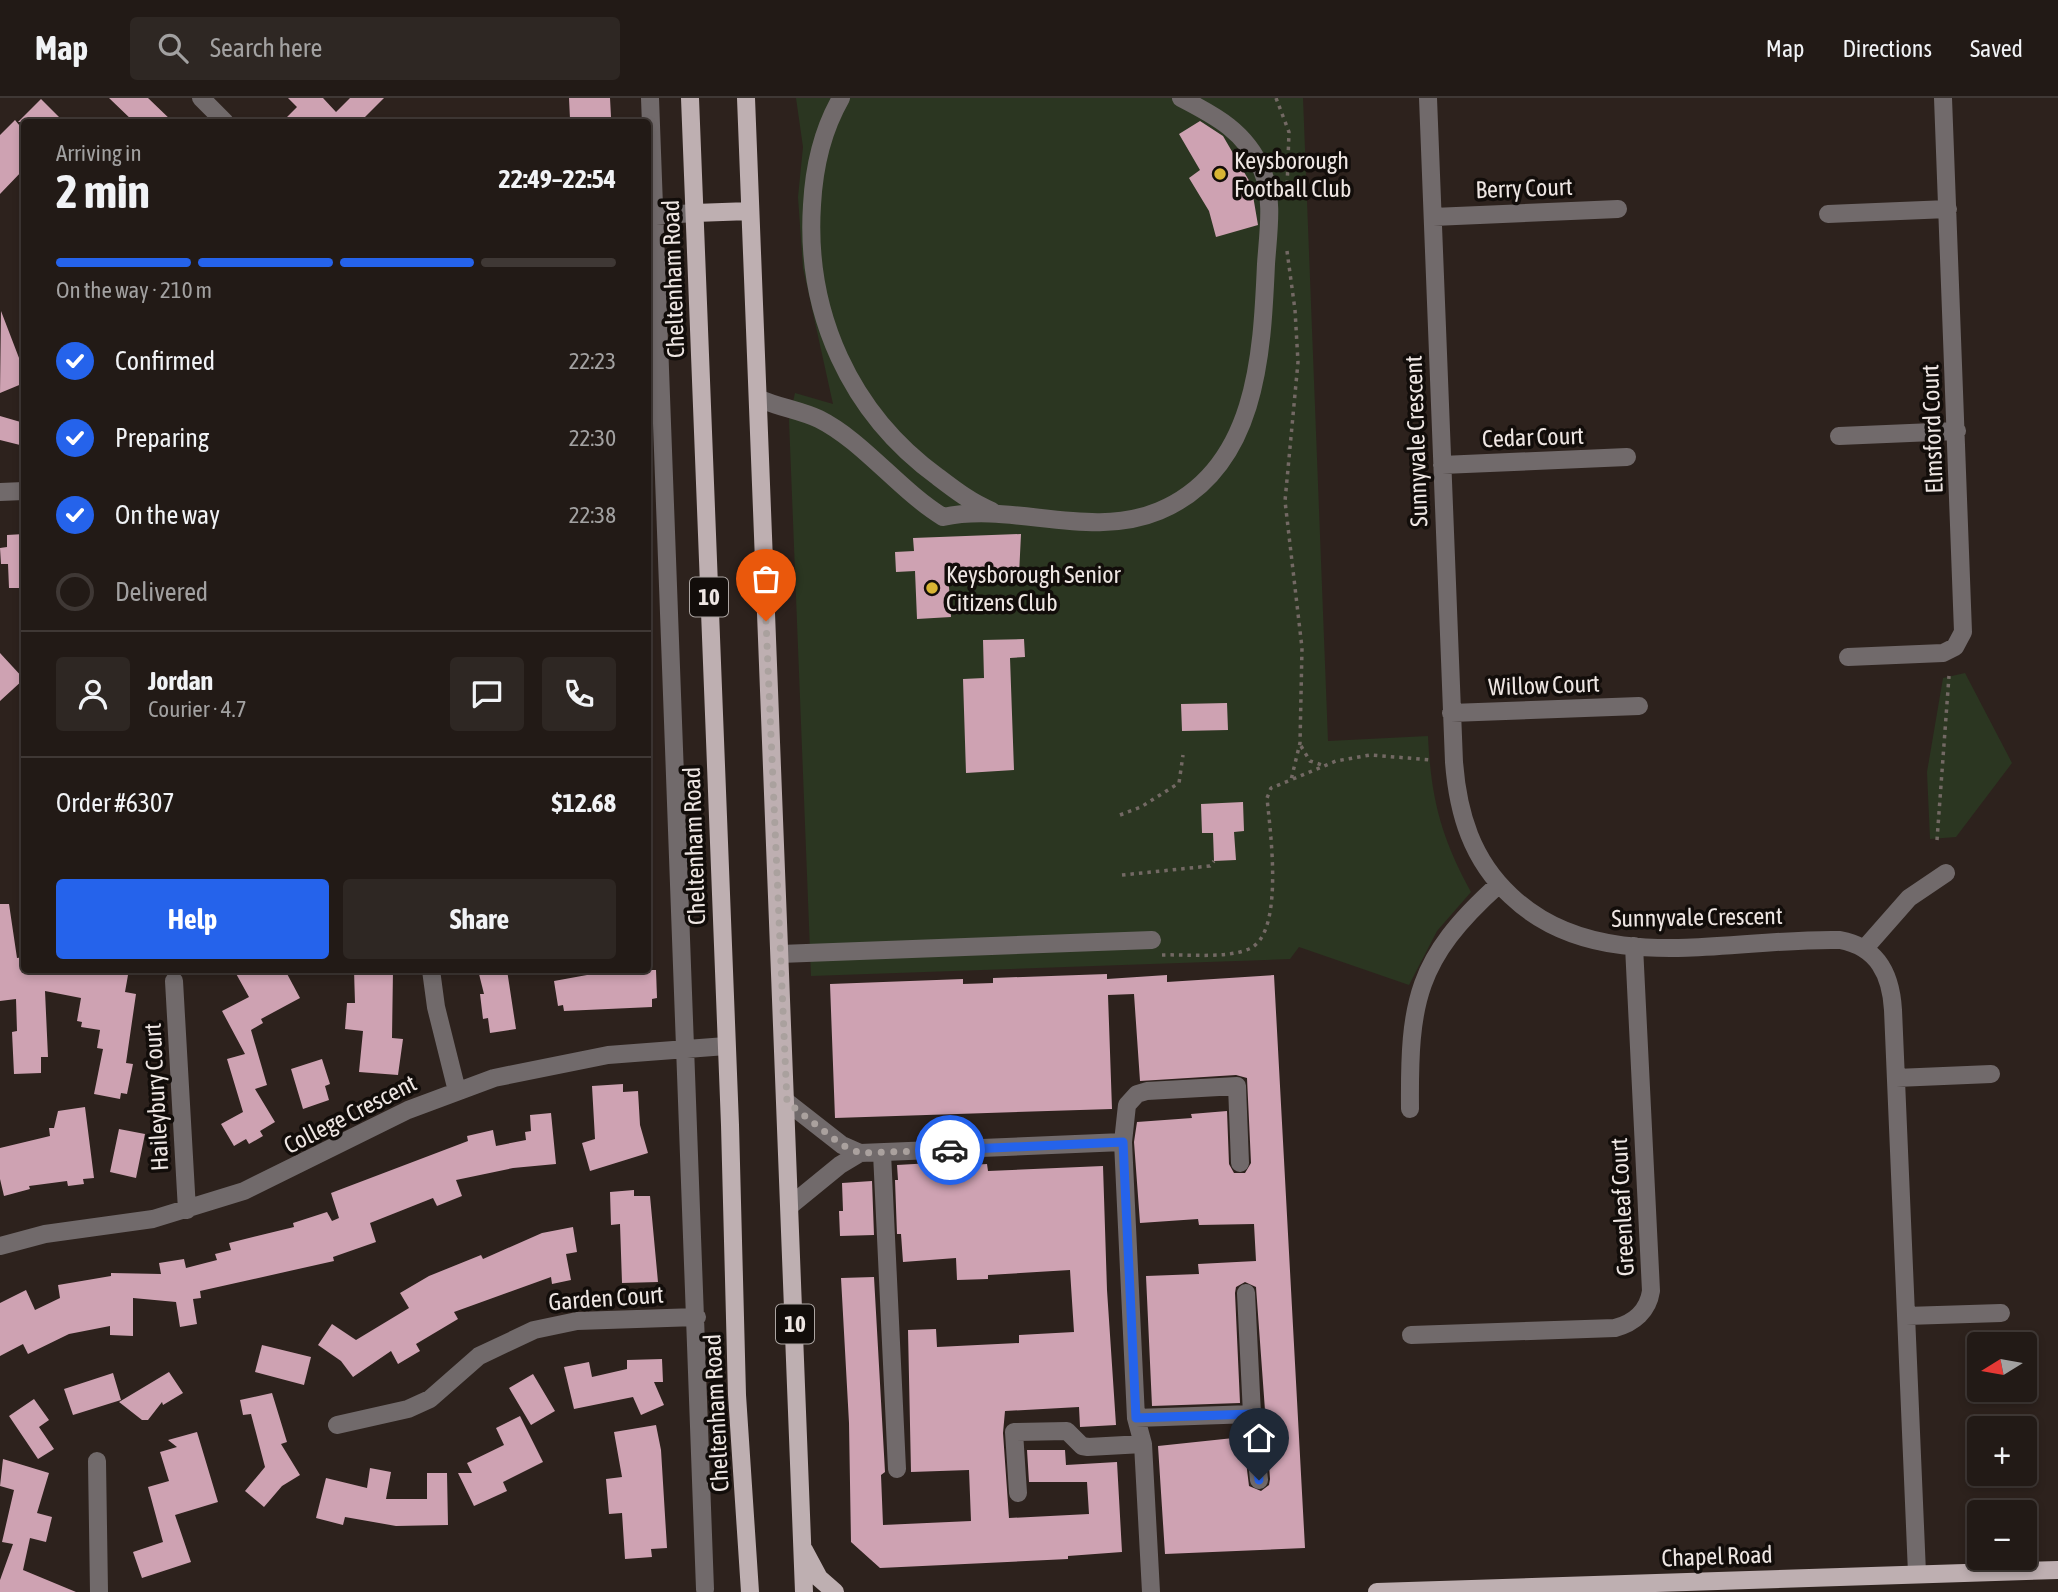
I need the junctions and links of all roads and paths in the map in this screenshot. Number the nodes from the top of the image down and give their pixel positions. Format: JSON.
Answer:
{"nodes":[{"id":1,"x":201,"y":98,"type":"edge"},
{"id":2,"x":650,"y":98,"type":"edge"},
{"id":3,"x":690,"y":98,"type":"edge"},
{"id":4,"x":746,"y":98,"type":"edge"},
{"id":5,"x":841,"y":98,"type":"edge"},
{"id":6,"x":1181,"y":98,"type":"edge"},
{"id":7,"x":1276,"y":98,"type":"edge"},
{"id":8,"x":1428,"y":98,"type":"edge"},
{"id":9,"x":1943,"y":98,"type":"edge"},
{"id":10,"x":222,"y":119,"type":"edge"},
{"id":11,"x":650,"y":119,"type":"edge"},
{"id":12,"x":1286,"y":197,"type":"dead end"},
{"id":13,"x":1618,"y":209,"type":"dead end"},
{"id":14,"x":1948,"y":209,"type":"junction"},
{"id":15,"x":750,"y":211,"type":"junction"},
{"id":16,"x":695,"y":214,"type":"junction"},
{"id":17,"x":1828,"y":214,"type":"dead end"},
{"id":18,"x":651,"y":216,"type":"edge"},
{"id":19,"x":1433,"y":217,"type":"junction"},
{"id":20,"x":1286,"y":249,"type":"dead end"},
{"id":21,"x":758,"y":398,"type":"junction"},
{"id":22,"x":1957,"y":431,"type":"junction"},
{"id":23,"x":1839,"y":436,"type":"dead end"},
{"id":24,"x":1627,"y":457,"type":"dead end"},
{"id":25,"x":1442,"y":465,"type":"junction"},
{"id":26,"x":21,"y":491,"type":"edge"},
{"id":27,"x":0,"y":492,"type":"edge"},
{"id":28,"x":1002,"y":514,"type":"junction"},
{"id":29,"x":1848,"y":657,"type":"dead end"},
{"id":30,"x":1949,"y":676,"type":"dead end"},
{"id":31,"x":1639,"y":706,"type":"dead end"},
{"id":32,"x":1451,"y":713,"type":"junction"},
{"id":33,"x":1300,"y":743,"type":"junction"},
{"id":34,"x":1183,"y":755,"type":"dead end"},
{"id":35,"x":1432,"y":760,"type":"dead end"},
{"id":36,"x":1324,"y":765,"type":"junction"},
{"id":37,"x":1291,"y":779,"type":"junction"},
{"id":38,"x":1120,"y":815,"type":"dead end"},
{"id":39,"x":1937,"y":840,"type":"dead end"},
{"id":40,"x":1214,"y":861,"type":"dead end"},
{"id":41,"x":1946,"y":873,"type":"dead end"},
{"id":42,"x":1122,"y":875,"type":"dead end"},
{"id":43,"x":1498,"y":885,"type":"junction"},
{"id":44,"x":1634,"y":946,"type":"junction"},
{"id":45,"x":1155,"y":948,"type":"joint"},
{"id":46,"x":1865,"y":948,"type":"junction"},
{"id":47,"x":780,"y":954,"type":"junction"},
{"id":48,"x":431,"y":973,"type":"edge"},
{"id":49,"x":174,"y":981,"type":"dead end"},
{"id":50,"x":726,"y":1045,"type":"junction"},
{"id":51,"x":686,"y":1048,"type":"junction"},
{"id":52,"x":1991,"y":1074,"type":"dead end"},
{"id":53,"x":1896,"y":1078,"type":"junction"},
{"id":54,"x":457,"y":1091,"type":"junction"},
{"id":55,"x":787,"y":1102,"type":"junction"},
{"id":56,"x":1410,"y":1110,"type":"dead end"},
{"id":57,"x":1123,"y":1142,"type":"junction"},
{"id":58,"x":860,"y":1153,"type":"junction"},
{"id":59,"x":882,"y":1153,"type":"junction"},
{"id":60,"x":1240,"y":1163,"type":"dead end"},
{"id":61,"x":790,"y":1205,"type":"junction"},
{"id":62,"x":187,"y":1210,"type":"junction"},
{"id":63,"x":0,"y":1246,"type":"edge"},
{"id":64,"x":1245,"y":1293,"type":"dead end"},
{"id":65,"x":2001,"y":1313,"type":"dead end"},
{"id":66,"x":1906,"y":1316,"type":"junction"},
{"id":67,"x":696,"y":1317,"type":"junction"},
{"id":68,"x":1411,"y":1335,"type":"dead end"},
{"id":69,"x":1252,"y":1414,"type":"junction"},
{"id":70,"x":1136,"y":1418,"type":"junction"},
{"id":71,"x":337,"y":1425,"type":"dead end"},
{"id":72,"x":1143,"y":1444,"type":"junction"},
{"id":73,"x":97,"y":1461,"type":"dead end"},
{"id":74,"x":897,"y":1469,"type":"dead end"},
{"id":75,"x":1259,"y":1480,"type":"dead end"},
{"id":76,"x":1018,"y":1493,"type":"dead end"},
{"id":77,"x":803,"y":1546,"type":"junction"},
{"id":78,"x":749,"y":1566,"type":"junction"},
{"id":79,"x":2058,"y":1570,"type":"edge"},
{"id":80,"x":1917,"y":1573,"type":"junction"},
{"id":81,"x":1733,"y":1586,"type":"edge"},
{"id":82,"x":705,"y":1589,"type":"dead end"},
{"id":83,"x":99,"y":1592,"type":"edge"},
{"id":84,"x":735,"y":1592,"type":"edge"},
{"id":85,"x":750,"y":1592,"type":"edge"},
{"id":86,"x":804,"y":1592,"type":"edge"},
{"id":87,"x":835,"y":1592,"type":"edge"},
{"id":88,"x":1151,"y":1592,"type":"edge"},
{"id":89,"x":1377,"y":1592,"type":"edge"}],
"edges":[{"from":1,"to":10,"type":"street"},
{"from":2,"to":11,"type":"street","name":"Cheltenham Road"},
{"from":3,"to":16,"type":"main road","name":"Cheltenham Road","number":"10"},
{"from":4,"to":15,"type":"main road","number":"10"},
{"from":5,"to":28,"type":"street"},
{"from":6,"to":28,"type":"street"},
{"from":7,"to":12,"type":"path"},
{"from":8,"to":19,"type":"street","name":"Sunnyvale Crescent"},
{"from":9,"to":14,"type":"street","name":"Elmsford Court"},
{"from":13,"to":19,"type":"street","name":"Berry Court"},
{"from":14,"to":17,"type":"street"},
{"from":14,"to":22,"type":"street","name":"Elmsford Court"},
{"from":15,"to":16,"type":"main road"},
{"from":15,"to":21,"type":"main road","number":"10"},
{"from":16,"to":18,"type":"street"},
{"from":16,"to":50,"type":"main road","name":"Cheltenham Road","number":"10"},
{"from":18,"to":51,"type":"street","name":"Cheltenham Road"},
{"from":19,"to":25,"type":"street","name":"Sunnyvale Crescent"},
{"from":20,"to":33,"type":"path"},
{"from":21,"to":28,"type":"street"},
{"from":21,"to":47,"type":"main road","number":"10"},
{"from":22,"to":23,"type":"street"},
{"from":22,"to":29,"type":"street","name":"Elmsford Court"},
{"from":24,"to":25,"type":"street","name":"Cedar Court"},
{"from":25,"to":32,"type":"street","name":"Sunnyvale Crescent"},
{"from":26,"to":27,"type":"street"},
{"from":30,"to":39,"type":"path"},
{"from":31,"to":32,"type":"street","name":"Willow Court"},
{"from":32,"to":43,"type":"street","name":"Sunnyvale Crescent"},
{"from":33,"to":36,"type":"path"},
{"from":33,"to":37,"type":"path"},
{"from":34,"to":38,"type":"path"},
{"from":35,"to":36,"type":"path"},
{"from":36,"to":37,"type":"path"},
{"from":37,"to":45,"type":"path"},
{"from":40,"to":42,"type":"path"},
{"from":41,"to":46,"type":"street"},
{"from":43,"to":44,"type":"street","name":"Sunnyvale Crescent"},
{"from":43,"to":56,"type":"street"},
{"from":44,"to":46,"type":"street","name":"Sunnyvale Crescent"},
{"from":44,"to":68,"type":"street","name":"Greenleaf Court"},
{"from":45,"to":47,"type":"street"},
{"from":46,"to":53,"type":"street"},
{"from":47,"to":55,"type":"main road","number":"10"},
{"from":48,"to":54,"type":"street"},
{"from":49,"to":62,"type":"street","name":"Haileybury Court"},
{"from":50,"to":51,"type":"street","name":"College Crescent"},
{"from":50,"to":78,"type":"main road","name":"Cheltenham Road","number":"10"},
{"from":51,"to":54,"type":"street","name":"College Crescent"},
{"from":51,"to":67,"type":"street","name":"Cheltenham Road"},
{"from":52,"to":53,"type":"street"},
{"from":53,"to":66,"type":"street"},
{"from":54,"to":62,"type":"street","name":"College Crescent"},
{"from":55,"to":58,"type":"street"},
{"from":55,"to":61,"type":"main road","number":"10"},
{"from":57,"to":59,"type":"street"},
{"from":57,"to":60,"type":"street"},
{"from":57,"to":70,"type":"street"},
{"from":58,"to":59,"type":"street"},
{"from":58,"to":61,"type":"street"},
{"from":59,"to":74,"type":"street"},
{"from":61,"to":77,"type":"main road","number":"10"},
{"from":62,"to":63,"type":"street","name":"College Crescent"},
{"from":64,"to":69,"type":"street"},
{"from":65,"to":66,"type":"street"},
{"from":66,"to":80,"type":"street"},
{"from":67,"to":71,"type":"street","name":"Garden Court"},
{"from":67,"to":82,"type":"street","name":"Cheltenham Road"},
{"from":69,"to":70,"type":"street"},
{"from":69,"to":75,"type":"street"},
{"from":70,"to":72,"type":"street"},
{"from":72,"to":76,"type":"street"},
{"from":72,"to":88,"type":"street"},
{"from":73,"to":83,"type":"street"},
{"from":77,"to":86,"type":"main road","number":"10"},
{"from":77,"to":87,"type":"main road"},
{"from":78,"to":84,"type":"main road"},
{"from":78,"to":85,"type":"main road","name":"Cheltenham Road","number":"10"},
{"from":79,"to":80,"type":"main road","name":"Chapel Road"},
{"from":80,"to":81,"type":"main road","name":"Chapel Road"},
{"from":81,"to":89,"type":"main road","name":"Chapel Road"}]}
